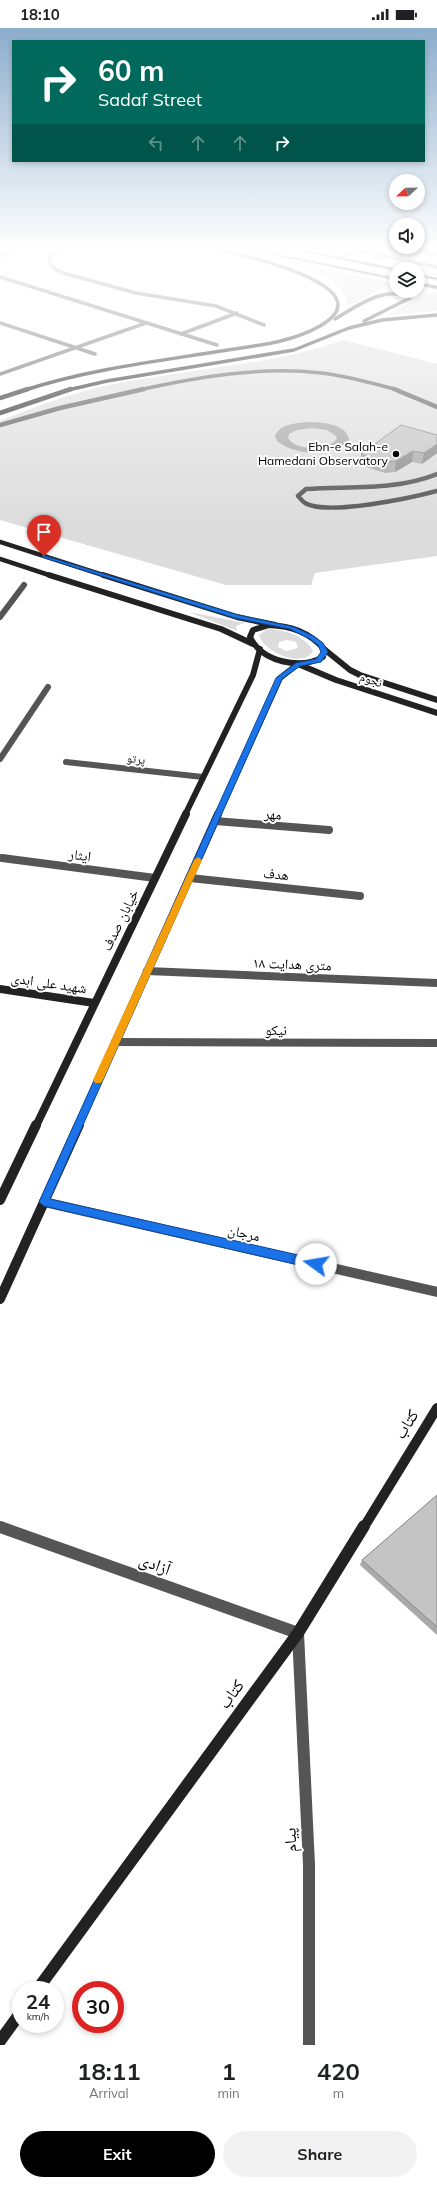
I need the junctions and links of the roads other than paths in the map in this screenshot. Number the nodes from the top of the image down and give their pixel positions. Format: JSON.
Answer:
{"nodes":[{"id":1,"x":52,"y":340,"type":"edge"},
{"id":2,"x":94,"y":340,"type":"edge"},
{"id":3,"x":201,"y":340,"type":"edge"},
{"id":4,"x":286,"y":340,"type":"edge"},
{"id":5,"x":322,"y":340,"type":"edge"},
{"id":6,"x":217,"y":345,"type":"dead end"},
{"id":7,"x":73,"y":347,"type":"junction"},
{"id":8,"x":95,"y":354,"type":"dead end"},
{"id":9,"x":0,"y":374,"type":"edge"},
{"id":10,"x":0,"y":398,"type":"edge"},
{"id":11,"x":437,"y":407,"type":"edge"},
{"id":12,"x":0,"y":413,"type":"edge"},
{"id":13,"x":0,"y":425,"type":"edge"},
{"id":14,"x":437,"y":474,"type":"edge"},
{"id":15,"x":437,"y":491,"type":"edge"},
{"id":16,"x":0,"y":542,"type":"edge"},
{"id":17,"x":0,"y":559,"type":"edge"},
{"id":18,"x":24,"y":585,"type":"dead end"},
{"id":19,"x":0,"y":617,"type":"edge"},
{"id":20,"x":275,"y":625,"type":"junction"},
{"id":21,"x":253,"y":644,"type":"junction"},
{"id":22,"x":324,"y":649,"type":"junction"},
{"id":23,"x":260,"y":650,"type":"junction"},
{"id":24,"x":298,"y":664,"type":"junction"},
{"id":25,"x":48,"y":687,"type":"dead end"},
{"id":26,"x":437,"y":700,"type":"edge"},
{"id":27,"x":437,"y":713,"type":"edge"},
{"id":28,"x":0,"y":759,"type":"edge"},
{"id":29,"x":66,"y":762,"type":"dead end"},
{"id":30,"x":203,"y":777,"type":"junction"},
{"id":31,"x":215,"y":821,"type":"junction"},
{"id":32,"x":329,"y":830,"type":"dead end"},
{"id":33,"x":2,"y":858,"type":"dead end"},
{"id":34,"x":155,"y":878,"type":"junction"},
{"id":35,"x":190,"y":878,"type":"junction"},
{"id":36,"x":360,"y":896,"type":"dead end"},
{"id":37,"x":147,"y":972,"type":"junction"},
{"id":38,"x":437,"y":983,"type":"edge"},
{"id":39,"x":0,"y":989,"type":"edge"},
{"id":40,"x":94,"y":1003,"type":"junction"},
{"id":41,"x":115,"y":1042,"type":"junction"},
{"id":42,"x":437,"y":1043,"type":"edge"},
{"id":43,"x":0,"y":1200,"type":"edge"},
{"id":44,"x":44,"y":1202,"type":"junction"},
{"id":45,"x":437,"y":1292,"type":"edge"},
{"id":46,"x":0,"y":1299,"type":"edge"},
{"id":47,"x":437,"y":1408,"type":"edge"},
{"id":48,"x":0,"y":1527,"type":"edge"},
{"id":49,"x":298,"y":1633,"type":"junction"},
{"id":50,"x":44,"y":1981,"type":"edge"},
{"id":51,"x":12,"y":2024,"type":"edge"},
{"id":52,"x":0,"y":2040,"type":"edge"},
{"id":53,"x":309,"y":2045,"type":"edge"}],
"edges":[{"from":1,"to":7,"type":"street"},
{"from":2,"to":7,"type":"street"},
{"from":3,"to":6,"type":"street"},
{"from":4,"to":10,"type":"main road"},
{"from":5,"to":12,"type":"main road"},
{"from":7,"to":8,"type":"street"},
{"from":7,"to":9,"type":"street"},
{"from":11,"to":13,"type":"street"},
{"from":14,"to":15,"type":"street"},
{"from":16,"to":20,"type":"main road","name":"نجوم"},
{"from":17,"to":21,"type":"main road","name":"نجوم"},
{"from":18,"to":19,"type":"street"},
{"from":20,"to":21,"type":"main road"},
{"from":20,"to":22,"type":"main road","name":"نجوم"},
{"from":21,"to":23,"type":"main road","name":"نجوم"},
{"from":22,"to":24,"type":"main road"},
{"from":22,"to":26,"type":"main road","name":"نجوم"},
{"from":23,"to":24,"type":"main road","name":"نجوم"},
{"from":23,"to":30,"type":"main road","name":"خیابان صدف"},
{"from":24,"to":27,"type":"main road","name":"نجوم"},
{"from":24,"to":31,"type":"main road"},
{"from":25,"to":28,"type":"street"},
{"from":29,"to":30,"type":"street","name":"پرتو"},
{"from":30,"to":34,"type":"main road","name":"خیابان صدف"},
{"from":31,"to":32,"type":"street","name":"مهر"},
{"from":31,"to":35,"type":"main road"},
{"from":33,"to":34,"type":"street","name":"ایثار"},
{"from":34,"to":40,"type":"main road","name":"خیابان صدف"},
{"from":35,"to":36,"type":"street","name":"هدف"},
{"from":35,"to":37,"type":"main road"},
{"from":37,"to":38,"type":"street","name":"۱۸ متری هدایت"},
{"from":37,"to":41,"type":"main road"},
{"from":39,"to":40,"type":"main road","name":"شهید علی ابدی"},
{"from":40,"to":43,"type":"main road","name":"خیابان صدف"},
{"from":41,"to":42,"type":"street","name":"نیکو"},
{"from":41,"to":44,"type":"main road"},
{"from":44,"to":45,"type":"street","name":"مرجان"},
{"from":44,"to":46,"type":"main road"},
{"from":47,"to":49,"type":"main road","name":"کتاب"},
{"from":48,"to":49,"type":"street","name":"آزادی"},
{"from":49,"to":50,"type":"main road","name":"کتاب"},
{"from":49,"to":53,"type":"street","name":"پیام"},
{"from":51,"to":52,"type":"main road"}]}
